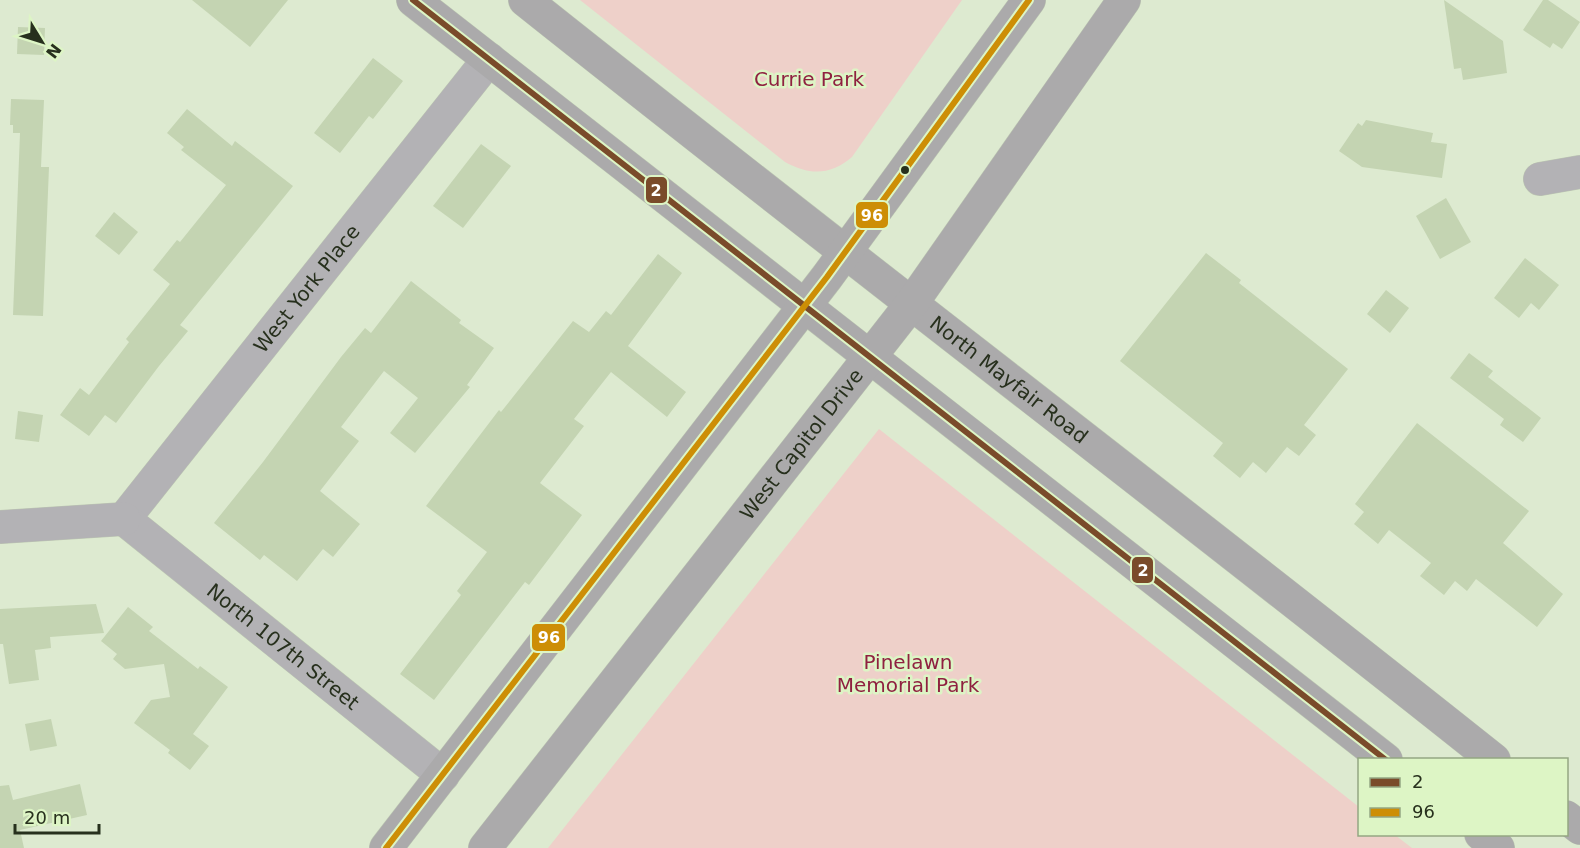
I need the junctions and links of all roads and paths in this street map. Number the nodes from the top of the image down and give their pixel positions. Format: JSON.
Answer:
{"nodes":[{"id":1,"x":413,"y":0,"type":"edge"},
{"id":2,"x":525,"y":0,"type":"edge"},
{"id":3,"x":1029,"y":0,"type":"edge"},
{"id":4,"x":1124,"y":0,"type":"edge"},
{"id":5,"x":489,"y":59,"type":"junction"},
{"id":6,"x":1580,"y":172,"type":"edge"},
{"id":7,"x":1540,"y":179,"type":"dead end"},
{"id":8,"x":845,"y":254,"type":"junction"},
{"id":9,"x":912,"y":303,"type":"junction"},
{"id":10,"x":806,"y":304,"type":"junction"},
{"id":11,"x":871,"y":356,"type":"junction"},
{"id":12,"x":124,"y":519,"type":"junction"},
{"id":13,"x":0,"y":526,"type":"edge"},
{"id":14,"x":1385,"y":758,"type":"edge"},
{"id":15,"x":1493,"y":758,"type":"edge"},
{"id":16,"x":443,"y":775,"type":"junction"},
{"id":17,"x":1568,"y":819,"type":"edge"},
{"id":18,"x":1580,"y":828,"type":"edge"},
{"id":19,"x":1483,"y":836,"type":"edge"},
{"id":20,"x":386,"y":848,"type":"edge"},
{"id":21,"x":485,"y":848,"type":"edge"},
{"id":22,"x":1498,"y":848,"type":"edge"}],
"edges":[{"from":1,"to":5,"type":"main road"},
{"from":2,"to":8,"type":"main road","name":"North Mayfair Road"},
{"from":3,"to":8,"type":"main road"},
{"from":4,"to":9,"type":"main road","name":"West Capitol Drive"},
{"from":5,"to":10,"type":"main road"},
{"from":5,"to":12,"type":"street","name":"West York Place"},
{"from":6,"to":7,"type":"street"},
{"from":8,"to":9,"type":"main road","name":"North Mayfair Road"},
{"from":8,"to":10,"type":"main road"},
{"from":9,"to":11,"type":"main road","name":"West Capitol Drive"},
{"from":9,"to":15,"type":"main road","name":"North Mayfair Road"},
{"from":10,"to":11,"type":"main road"},
{"from":10,"to":16,"type":"main road"},
{"from":11,"to":14,"type":"main road"},
{"from":11,"to":21,"type":"main road","name":"West Capitol Drive"},
{"from":12,"to":13,"type":"street"},
{"from":12,"to":16,"type":"street","name":"North 107th Street"},
{"from":16,"to":20,"type":"main road"},
{"from":17,"to":18,"type":"main road"},
{"from":19,"to":22,"type":"main road"}]}
